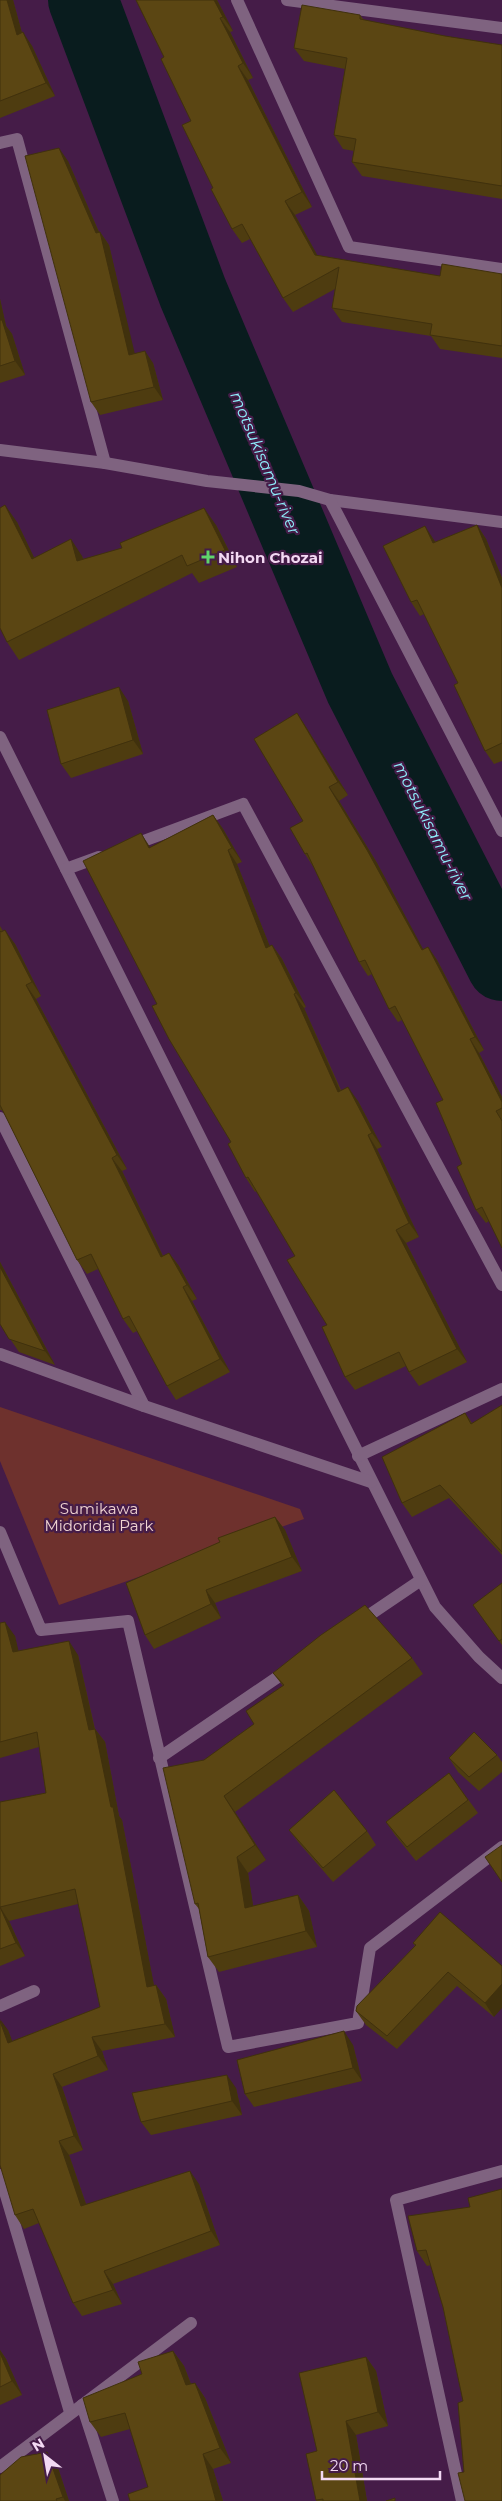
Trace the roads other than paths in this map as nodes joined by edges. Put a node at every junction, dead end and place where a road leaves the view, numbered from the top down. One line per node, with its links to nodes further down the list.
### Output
1 (237, 0): 5 (street)
2 (287, 0): 3 (street)
3 (502, 28)
4 (0, 143): 7 (street)
5 (502, 269)
6 (0, 450): 7 (street)
7 (106, 463): 8 (street)
8 (330, 500): 9 (street); 11 (street)
9 (502, 522)
10 (0, 737): 12 (street)
11 (502, 832)
12 (66, 869): 14 (street); 18 (street)
13 (0, 1118): 17 (street)
14 (502, 1285)
15 (0, 1354): 17 (street)
16 (502, 1389): 18 (street)
17 (144, 1406): 19 (street)
18 (358, 1456): 19 (street)
19 (372, 1482): 21 (street)
20 (0, 1532): 25 (street)
21 (421, 1580): 22 (street); 24 (street)
22 (347, 1630)
23 (298, 1664): 25 (street)
24 (502, 1678)
25 (159, 1758): 26 (street)
26 (502, 1847)
27 (34, 1992): 28 (street)
28 (0, 2006)
29 (502, 2171): 36 (street)
30 (0, 2175): 33 (street)
31 (191, 2323): 32 (street)
32 (82, 2405): 33 (street); 35 (street)
33 (70, 2412): 34 (street)
34 (0, 2467)
35 (113, 2501)
36 (462, 2501)

